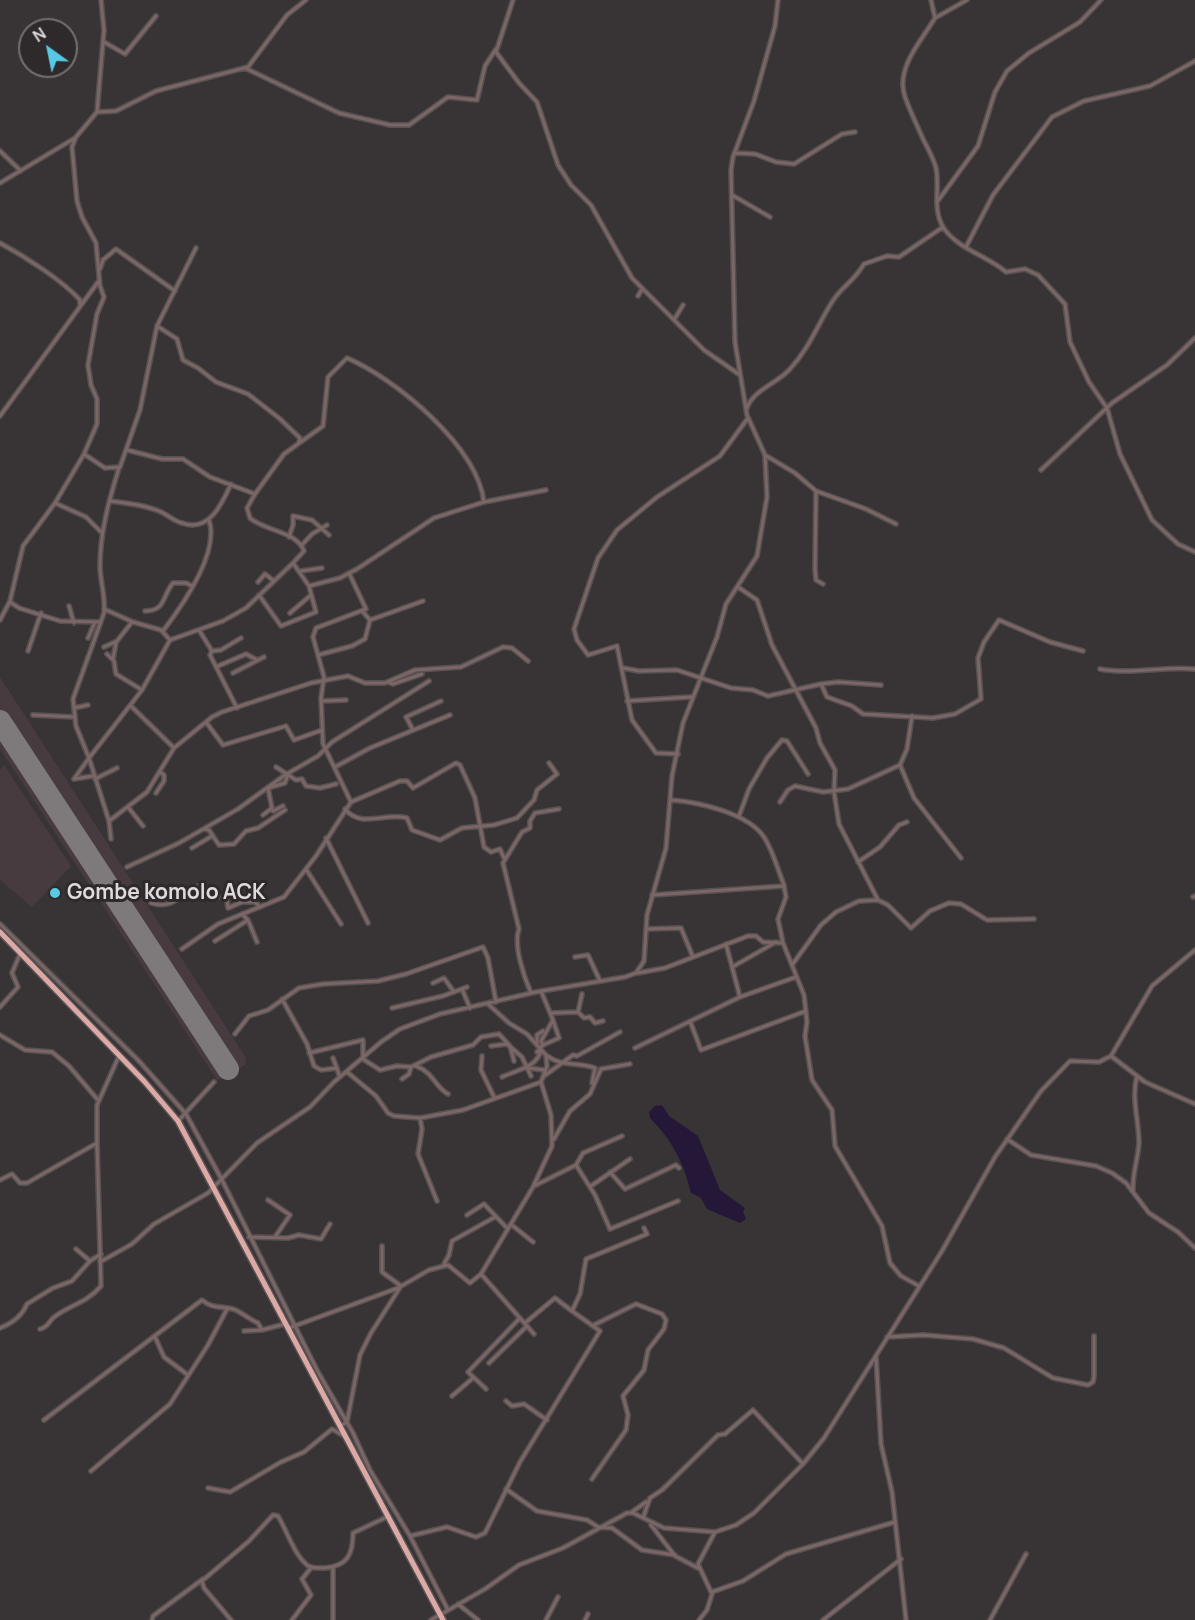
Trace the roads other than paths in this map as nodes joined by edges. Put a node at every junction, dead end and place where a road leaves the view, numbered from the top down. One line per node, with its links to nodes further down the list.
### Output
1 (101, 0): 10 (street)
2 (513, 0): 11 (street)
3 (777, 0): 18 (street)
4 (931, 0): 9 (street)
5 (967, 0): 9 (street)
6 (1101, 0): 22 (street)
7 (303, 1): 13 (street)
8 (156, 16): 10 (street)
9 (935, 18): 22 (street)
10 (104, 42): 14 (street)
11 (496, 49): 13 (street); 30 (street)
12 (1195, 61): 26 (street)
13 (245, 68): 14 (street)
14 (97, 112): 16 (street)
15 (855, 132): 18 (street)
16 (76, 137): 19 (street); 28 (street)
17 (0, 151): 19 (street)
18 (735, 153): 21 (street)
19 (21, 171): 20 (street)
20 (0, 183)
21 (732, 195): 23 (street); 38 (street)
22 (936, 203): 24 (street)
23 (770, 217)
24 (943, 227): 26 (street); 40 (street)
25 (0, 243): 33 (street)
26 (966, 247): 39 (street)
27 (196, 248): 31 (street)
28 (100, 270): 29 (street); 31 (street)
29 (100, 280): 33 (street); 45 (street)
30 (642, 289): 32 (street); 35 (street)
31 (175, 291): 36 (street)
32 (638, 296)
33 (80, 304): 41 (street)
34 (683, 305): 35 (street)
35 (674, 320): 38 (street)
36 (157, 326): 43 (street); 44 (street)
37 (1195, 338): 39 (street)
38 (740, 375): 40 (street)
39 (1107, 408): 48 (street); 64 (street)
40 (746, 410): 42 (street)
41 (0, 416)
42 (748, 418): 46 (street); 110 (street)
43 (299, 441): 52 (street); 54 (street)
44 (127, 450): 47 (street); 49 (street)
45 (84, 454): 47 (street); 55 (street)
46 (765, 455): 51 (street); 76 (street)
47 (119, 468): 53 (street)
48 (1041, 470)
49 (231, 484): 52 (street); 56 (street)
50 (546, 490): 54 (street)
51 (816, 491): 57 (street); 73 (street)
52 (255, 494): 62 (street)
53 (110, 501): 56 (street); 60 (street)
54 (484, 502): 69 (street)
55 (55, 504): 60 (street); 80 (street)
56 (209, 520): 74 (street)
57 (896, 524)
58 (327, 525): 59 (street)
59 (322, 528): 61 (street); 62 (street); 63 (street)
60 (102, 534): 82 (street)
61 (329, 535)
62 (289, 537): 63 (street)
63 (301, 546): 65 (street)
64 (1195, 552)
65 (293, 563): 68 (street); 71 (street)
66 (266, 568): 70 (street)
67 (322, 568): 68 (street)
68 (301, 571): 75 (street)
69 (349, 573): 75 (street); 84 (street)
70 (265, 574): 71 (street); 72 (street)
71 (274, 580): 78 (street)
72 (258, 582)
73 (824, 584)
74 (192, 586): 83 (street); 94 (street)
75 (309, 586): 77 (street)
76 (737, 587): 115 (street); 122 (street)
77 (311, 595): 78 (street); 86 (street)
78 (259, 596): 93 (street)
79 (423, 601): 88 (street)
80 (10, 602): 85 (street); 87 (street)
81 (69, 606): 92 (street)
82 (104, 609): 90 (street); 91 (street)
83 (145, 611)
84 (363, 612): 88 (street); 104 (street)
85 (41, 613): 92 (street); 100 (street)
86 (290, 613)
87 (0, 620)
88 (370, 620): 104 (street)
89 (95, 622): 90 (street); 92 (street); 95 (street)
90 (100, 622): 130 (street)
91 (132, 622): 94 (street); 98 (street)
92 (74, 623)
93 (199, 630): 97 (street); 101 (street)
94 (163, 631): 97 (street)
95 (88, 638)
96 (241, 638): 101 (street)
97 (170, 640): 121 (street)
98 (116, 642): 99 (street); 106 (street)
99 (104, 647)
100 (28, 651)
101 (212, 651): 109 (street)
102 (1083, 651): 134 (street)
103 (107, 654): 106 (street)
104 (318, 655): 117 (street)
105 (264, 657): 107 (street)
106 (113, 659): 121 (street)
107 (257, 660): 109 (street); 113 (street)
108 (528, 661): 118 (street)
109 (216, 667): 131 (street)
110 (623, 668): 115 (street); 127 (street)
111 (1100, 669): 112 (street)
112 (1195, 669)
113 (233, 673)
114 (422, 674): 118 (street)
115 (701, 677): 122 (street); 123 (street)
116 (429, 681): 139 (street)
117 (323, 682): 118 (street); 125 (street); 131 (street)
118 (388, 682)
119 (821, 684): 120 (street); 122 (street); 134 (street)
120 (880, 685)
121 (142, 690): 129 (street)
122 (799, 691): 154 (street)
123 (692, 697): 127 (street); 141 (street)
124 (346, 700): 125 (street)
125 (321, 701): 137 (street)
126 (441, 701): 138 (street)
127 (627, 701): 141 (street)
128 (88, 705): 130 (street)
129 (130, 706): 140 (street); 142 (street)
130 (74, 708): 135 (street)
131 (237, 708): 136 (street)
132 (33, 715): 135 (street)
133 (450, 715): 138 (street)
134 (912, 716): 144 (street)
135 (75, 717): 142 (street)
136 (206, 722): 137 (street); 140 (street)
137 (322, 730): 139 (street)
138 (413, 730): 146 (street)
139 (325, 747): 146 (street); 149 (street)
140 (174, 748): 148 (street)
141 (678, 754): 156 (street)
142 (88, 758): 151 (street); 151 (street)
143 (549, 763): 169 (street)
144 (900, 765): 154 (street); 177 (street)
145 (276, 767): 149 (street)
146 (335, 767): 157 (street)
147 (117, 768): 151 (street)
148 (160, 772): 155 (street); 160 (street)
149 (288, 774): 152 (street); 153 (street)
150 (808, 774): 166 (street)
151 (94, 777): 167 (street)
152 (336, 784)
153 (268, 788): 164 (street); 171 (street)
154 (834, 792): 158 (street); 178 (street)
155 (156, 793)
156 (671, 800): 166 (street); 182 (street)
157 (351, 802): 161 (street); 169 (street)
158 (780, 802)
159 (283, 806): 164 (street)
160 (128, 807): 167 (street); 170 (street)
161 (345, 809): 169 (street); 174 (street)
162 (559, 809): 176 (street)
163 (285, 810): 164 (street)
164 (274, 811): 165 (street); 172 (street)
165 (263, 815)
166 (739, 816): 181 (street)
167 (109, 822): 173 (street)
168 (907, 822): 178 (street)
169 (481, 825): 176 (street)
170 (143, 826)
171 (202, 830): 172 (street); 179 (street)
172 (212, 836): 175 (street)
173 (111, 838)
174 (326, 838): 180 (street); 189 (street)
175 (192, 848)
176 (504, 858): 214 (street)
177 (961, 858)
178 (858, 862): 183 (street)
179 (127, 867)
180 (306, 869): 185 (street); 191 (street)
181 (785, 886): 182 (street); 197 (street)
182 (652, 895): 192 (street)
183 (879, 900): 187 (street); 204 (street)
184 (151, 903): 185 (street)
185 (260, 907): 186 (street)
186 (242, 914): 188 (street); 199 (street)
187 (1034, 919)
188 (248, 920): 194 (street); 195 (street)
189 (368, 923)
190 (0, 924): 267 (street)
191 (341, 924)
192 (645, 929): 203 (street); 206 (street)
193 (0, 932): 201 (highway)
194 (215, 941)
195 (257, 942)
196 (776, 942): 197 (street); 198 (street); 205 (street)
197 (783, 943): 204 (street)
198 (726, 944): 203 (street); 205 (street)
199 (182, 949)
200 (1195, 950): 243 (street)
201 (21, 952): 220 (street); 240 (highway)
202 (575, 957): 208 (street)
203 (693, 957): 206 (street)
204 (792, 965): 207 (street)
205 (734, 966): 216 (street)
206 (636, 974): 208 (street)
207 (796, 977): 216 (street); 223 (street)
208 (600, 981): 212 (street)
209 (433, 983): 213 (street)
210 (467, 987): 211 (street)
211 (462, 989): 213 (street); 222 (street)
212 (541, 991): 214 (street); 225 (street)
213 (454, 992): 221 (street)
214 (531, 993): 218 (street)
215 (582, 994): 224 (street)
216 (740, 997): 228 (street)
217 (282, 999): 218 (street); 231 (street); 239 (street)
218 (496, 1002): 219 (street)
219 (488, 1004): 222 (street); 233 (street)
220 (0, 1007)
221 (392, 1008)
222 (470, 1008): 245 (street)
223 (806, 1011): 228 (street); 304 (street)
224 (578, 1012): 225 (street); 227 (street)
225 (552, 1013): 226 (street)
226 (554, 1020): 229 (street); 234 (street)
227 (603, 1021)
228 (690, 1021): 237 (street)
229 (544, 1030): 233 (street); 234 (street)
230 (620, 1032): 247 (street)
231 (235, 1034)
232 (0, 1035): 265 (street)
233 (537, 1044): 238 (street)
234 (543, 1045): 238 (street)
235 (491, 1046): 236 (street)
236 (510, 1046): 246 (street); 249 (street); 251 (street)
237 (635, 1048)
238 (539, 1050): 241 (street); 251 (street)
239 (309, 1053): 245 (street); 250 (street)
240 (120, 1055): 265 (street); 269 (highway)
241 (546, 1055): 247 (street); 252 (street)
242 (482, 1056): 264 (street)
243 (1111, 1056): 256 (street); 271 (street)
244 (333, 1058): 250 (street)
245 (363, 1059): 249 (street); 253 (street)
246 (514, 1061)
247 (562, 1064): 255 (street); 262 (street)
248 (630, 1064): 262 (street)
249 (413, 1066): 259 (street); 263 (street)
250 (337, 1068): 257 (street)
251 (527, 1068): 252 (street); 254 (street); 258 (street)
252 (544, 1070): 255 (street)
253 (347, 1072): 257 (street); 268 (street)
254 (531, 1076)
255 (544, 1076): 261 (street)
256 (1137, 1076): 266 (street); 283 (street)
257 (340, 1077): 279 (street)
258 (502, 1077)
259 (402, 1079)
260 (214, 1082): 267 (street)
261 (541, 1082): 264 (street); 272 (street)
262 (592, 1087): 272 (street)
263 (448, 1094)
264 (494, 1097): 268 (street)
265 (98, 1100): 273 (street)
266 (1195, 1104)
267 (186, 1114): 269 (street); 279 (street)
268 (420, 1118): 285 (street)
269 (178, 1122): 282 (highway)
270 (622, 1136): 275 (street)
271 (1007, 1139): 283 (street); 304 (street)
272 (553, 1140): 281 (street)
273 (97, 1143): 278 (street); 298 (street)
274 (630, 1159): 277 (street)
275 (576, 1165): 280 (street); 281 (street)
276 (679, 1168): 277 (street)
277 (610, 1172): 280 (street)
278 (0, 1180)
279 (222, 1180): 282 (street); 292 (street)
280 (591, 1186): 286 (street)
281 (533, 1187): 290 (street)
282 (214, 1188): 300 (street); 310 (highway)
283 (1134, 1192): 296 (street)
284 (268, 1200): 293 (street)
285 (437, 1201)
286 (678, 1201)
287 (467, 1215): 288 (street)
288 (495, 1217): 290 (street); 301 (street)
289 (330, 1224): 293 (street)
290 (509, 1226): 294 (street); 302 (street)
291 (644, 1228): 306 (street)
292 (249, 1237): 293 (street); 311 (street)
293 (273, 1238)
294 (533, 1242)
295 (382, 1246): 303 (street)
296 (1195, 1248)
297 (76, 1249): 299 (street)
298 (101, 1254): 299 (street); 300 (street)
299 (90, 1261): 312 (street)
300 (100, 1262): 313 (street)
301 (444, 1264): 302 (street); 303 (street)
302 (481, 1274): 307 (street)
303 (401, 1286): 311 (street); 329 (street)
304 (919, 1286): 319 (street)
305 (227, 1309): 314 (street); 317 (street); 322 (street)
306 (572, 1311): 308 (street); 309 (street)
307 (520, 1318): 308 (street); 323 (street)
308 (526, 1325): 316 (street); 321 (street)
309 (594, 1325): 328 (street); 334 (street)
310 (286, 1326): 311 (street); 314 (street); 330 (highway)
311 (295, 1326): 329 (street)
312 (0, 1328)
313 (40, 1329)
314 (262, 1330): 315 (street)
315 (244, 1331)
316 (534, 1334)
317 (155, 1336): 322 (street); 327 (street)
318 (1094, 1336): 319 (street)
319 (887, 1337): 320 (street)
320 (876, 1354): 332 (street); 342 (street)
321 (489, 1363)
322 (188, 1375): 333 (street)
323 (473, 1377): 324 (street); 325 (street)
324 (486, 1389)
325 (452, 1396)
326 (506, 1401): 328 (street)
327 (44, 1420)
328 (547, 1420): 336 (street)
329 (347, 1422): 330 (street); 345 (street)
330 (340, 1426): 331 (highway)
331 (347, 1439): 335 (street); 339 (highway)
332 (803, 1464): 337 (street); 344 (street)
333 (91, 1471)
334 (592, 1479)
335 (208, 1488)
336 (506, 1489): 343 (street); 345 (street)
337 (648, 1500): 338 (street); 340 (street)
338 (630, 1512): 340 (street); 343 (street)
339 (389, 1516): 350 (street); 359 (highway)
340 (643, 1518): 341 (street)
341 (648, 1521): 344 (street); 347 (street)
342 (895, 1522): 348 (street); 353 (street)
343 (598, 1527): 347 (street); 355 (street)
344 (715, 1532): 351 (street)
345 (410, 1536): 356 (street)
346 (1026, 1554): 372 (street)
347 (675, 1555): 351 (street)
348 (901, 1559): 370 (street); 371 (street)
349 (311, 1568): 350 (street); 352 (street); 362 (street)
350 (333, 1568): 363 (street)
351 (698, 1568): 353 (street)
352 (205, 1579): 360 (street); 361 (street)
353 (712, 1592): 358 (street)
354 (558, 1597): 366 (street)
355 (458, 1604): 356 (street); 365 (street)
356 (448, 1610): 359 (street)
357 (588, 1614): 367 (street)
358 (704, 1615): 368 (street); 369 (street)
359 (442, 1617): 364 (street)
360 (152, 1620)
361 (231, 1620)
362 (292, 1620)
363 (333, 1620)
364 (431, 1620)
365 (478, 1620)
366 (546, 1620)
367 (585, 1620)
368 (699, 1620)
369 (706, 1620)
370 (823, 1620)
371 (906, 1620)
372 (990, 1620)

